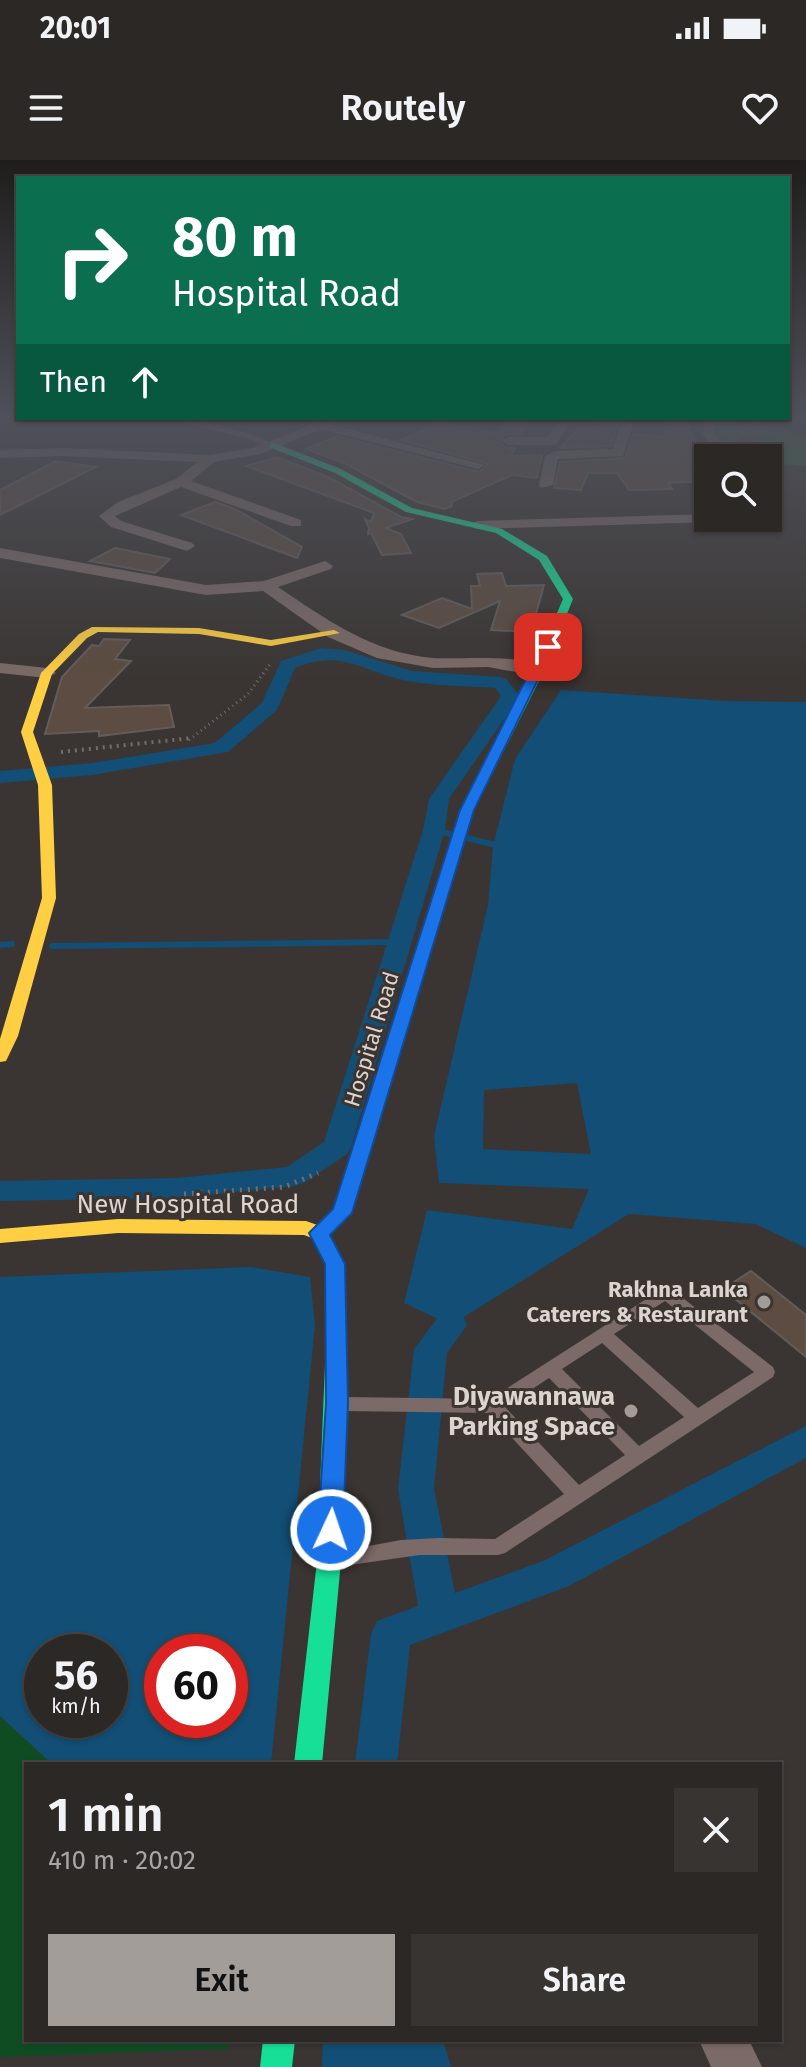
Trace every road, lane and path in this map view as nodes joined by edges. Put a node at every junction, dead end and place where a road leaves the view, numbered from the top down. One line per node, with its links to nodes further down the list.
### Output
1 (123, 505): 7 (street)
2 (245, 505): 5 (street)
3 (400, 505): 6 (street)
4 (694, 519): 6 (street)
5 (296, 523)
6 (477, 525): 14 (street, Hospital Road)
7 (187, 546)
8 (0, 553): 10 (street)
9 (325, 566): 10 (street)
10 (266, 586): 11 (street)
11 (334, 633): 14 (street); 15 (street)
12 (274, 661): 16 (path)
13 (0, 668): 15 (street)
14 (538, 671): 18 (street, Hospital Road)
15 (47, 673): 16 (street)
16 (38, 770): 17 (street)
17 (0, 1057)
18 (319, 1233): 19 (street, New Hospital Road); 22 (street, New Hospital Road)
19 (0, 1236)
20 (603, 1334): 21 (lane); 24 (lane); 24 (lane)
21 (550, 1368): 23 (lane); 25 (lane)
22 (337, 1403): 23 (lane); 27 (street, New Hospital Road)
23 (493, 1406): 26 (lane)
24 (697, 1418): 25 (lane)
25 (637, 1456): 26 (lane)
26 (578, 1496): 27 (lane)
27 (329, 1561): 28 (street, New Hospital Road)
28 (308, 1762)
29 (279, 2042): 31 (street)
30 (724, 2042): 32 (street)
31 (276, 2067)
32 (737, 2067)

